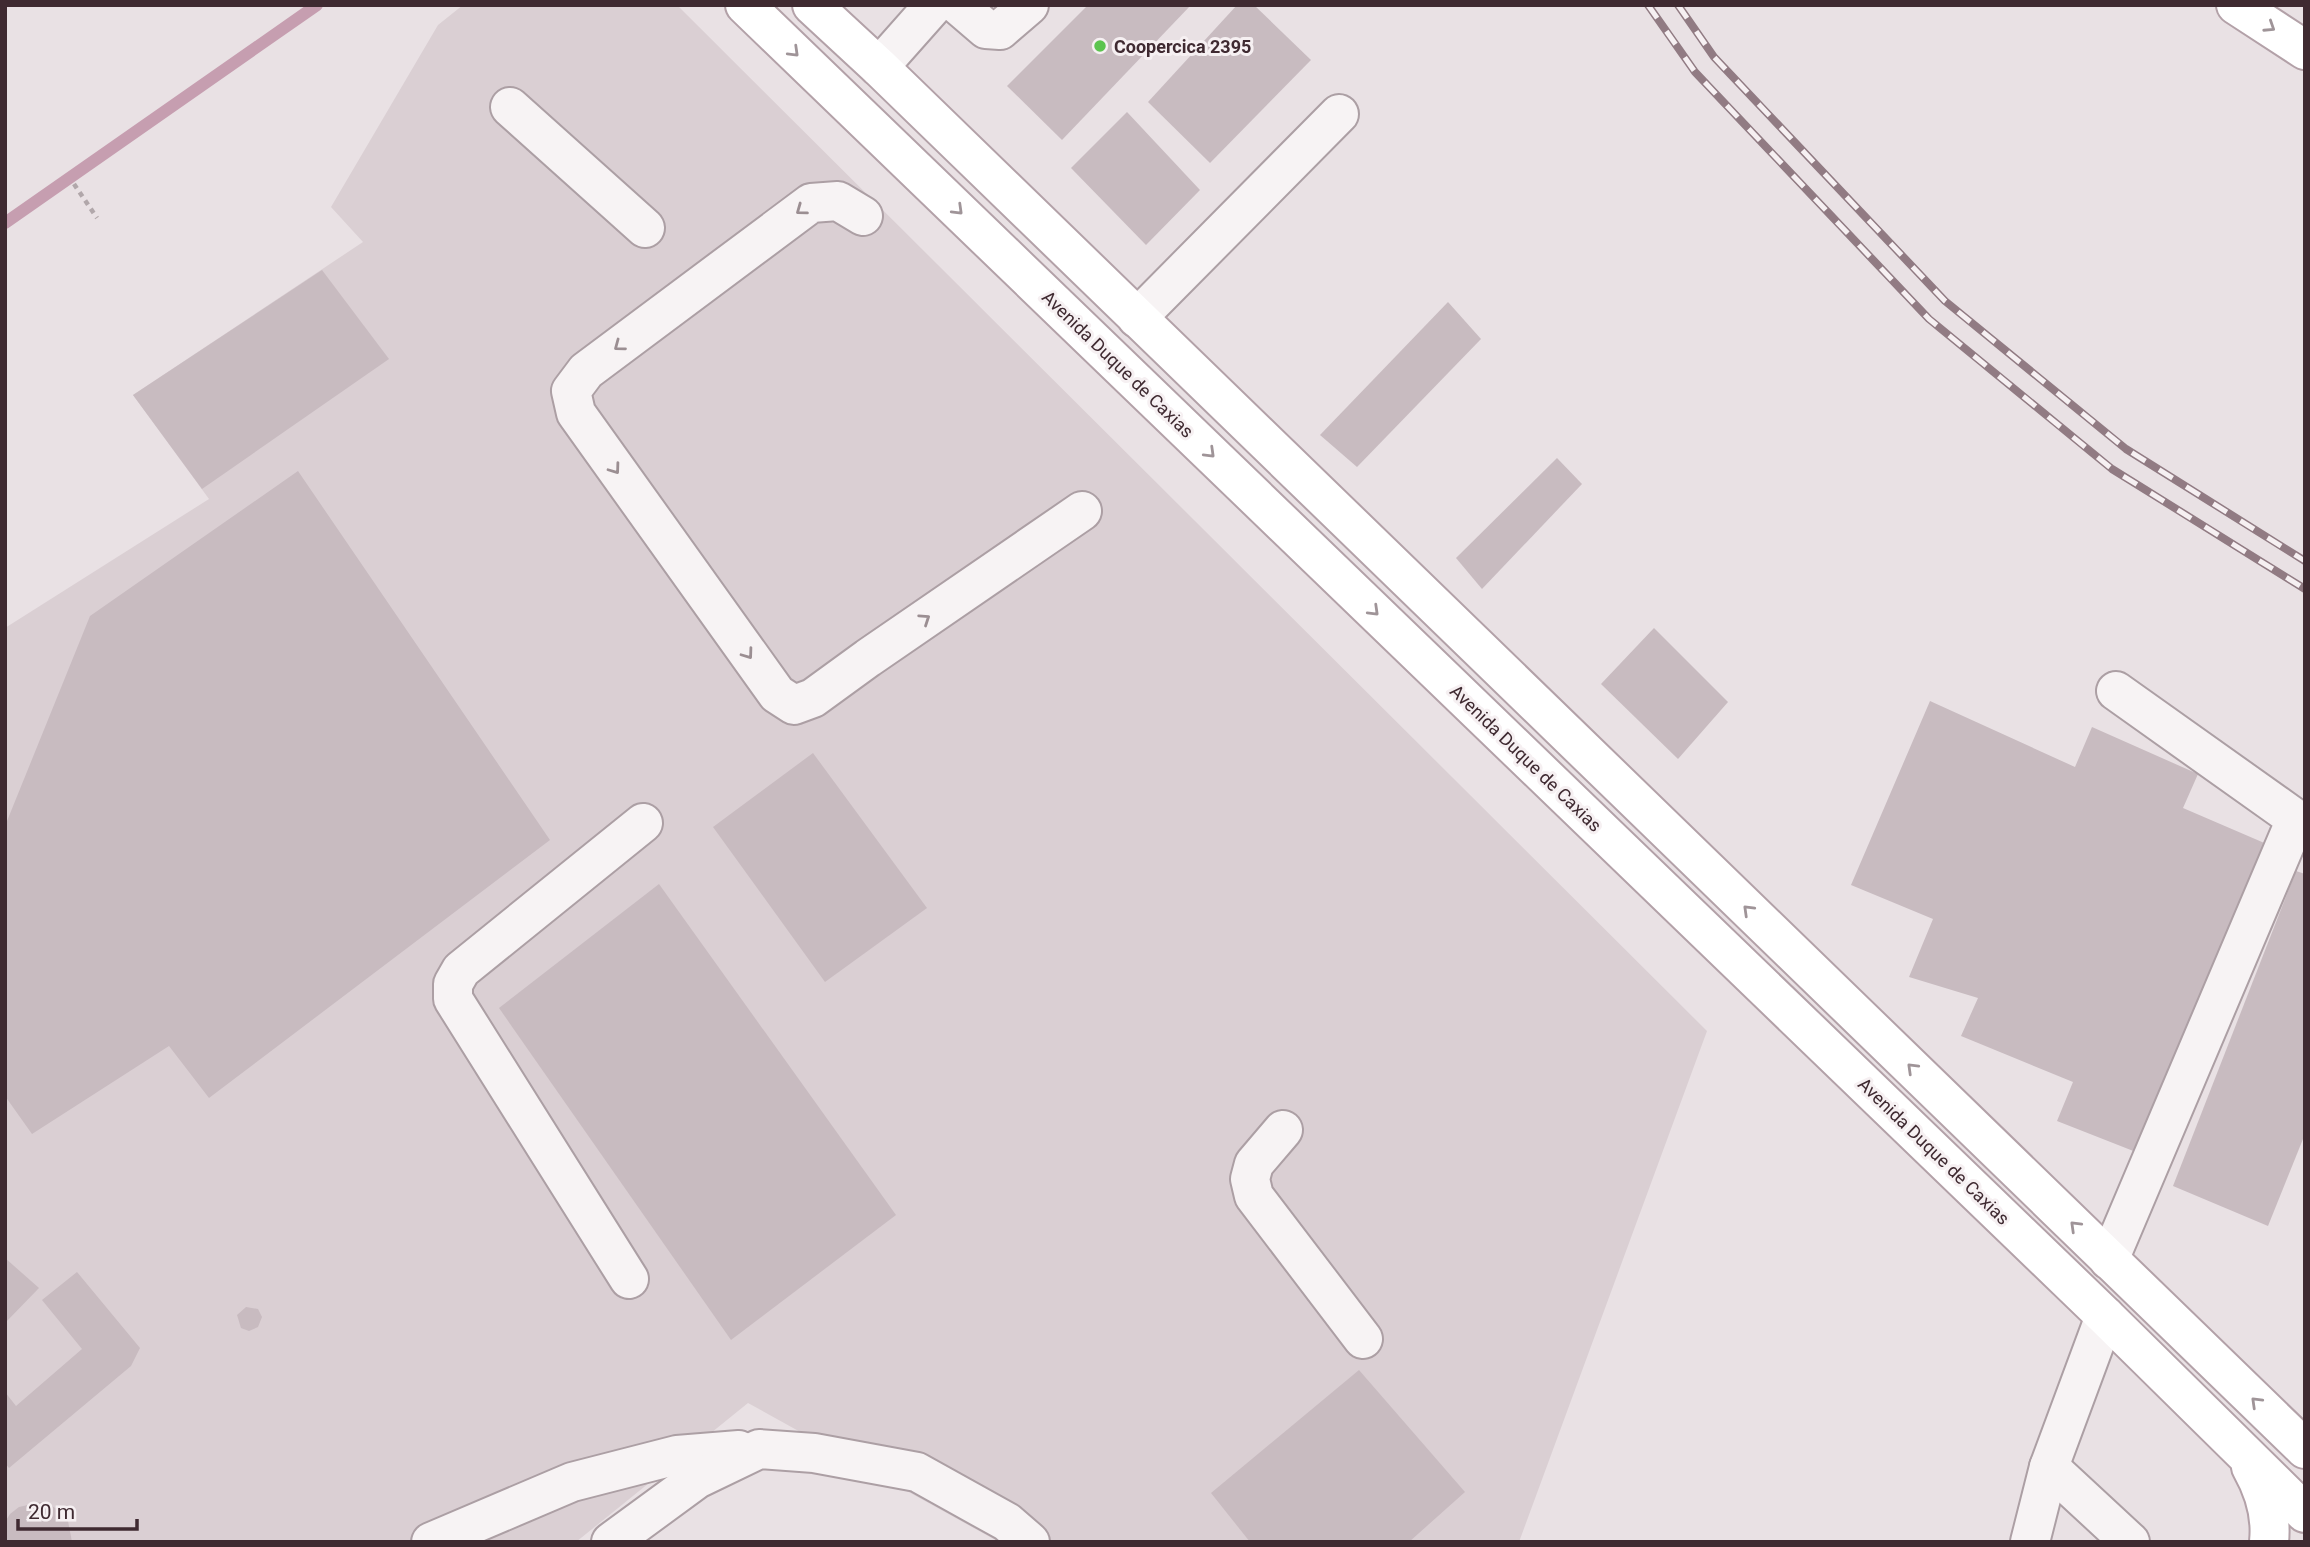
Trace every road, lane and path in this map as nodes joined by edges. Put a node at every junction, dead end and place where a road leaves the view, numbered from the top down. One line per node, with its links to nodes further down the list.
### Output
1 (744, 5): 22 (main road, Avenida Duque de Caxias, one-way to 22)
2 (812, 5): 8 (main road)
3 (934, 5): 8 (street)
4 (958, 5): 5 (street)
5 (1029, 5)
6 (2236, 5): 7 (main road, one-way to 7)
7 (2305, 50)
8 (879, 67): 15 (main road)
9 (510, 107): 14 (street)
10 (1339, 114): 15 (street)
11 (74, 184): 13 (path)
12 (863, 216): 16 (street, one-way to 16)
13 (97, 218)
14 (645, 228)
15 (1137, 318): 20 (main road, one-way to 15)
16 (1082, 511)
17 (2116, 691): 20 (street)
18 (643, 823): 21 (street)
19 (1283, 1130): 23 (street)
20 (2109, 1260): 26 (main road, one-way to 20)
21 (629, 1279)
22 (2105, 1316): 24 (main road, Avenida Duque de Caxias); 27 (street)
23 (1363, 1339)
24 (2237, 1444): 28 (main road, Avenida Duque de Caxias); 34 (main road)
25 (759, 1449): 29 (street); 30 (street); 31 (street)
26 (2305, 1449)
27 (2049, 1467): 32 (street); 33 (street)
28 (2305, 1513)
29 (431, 1542)
30 (611, 1542)
31 (1030, 1542)
32 (2030, 1542)
33 (2130, 1542)
34 (2269, 1542)

